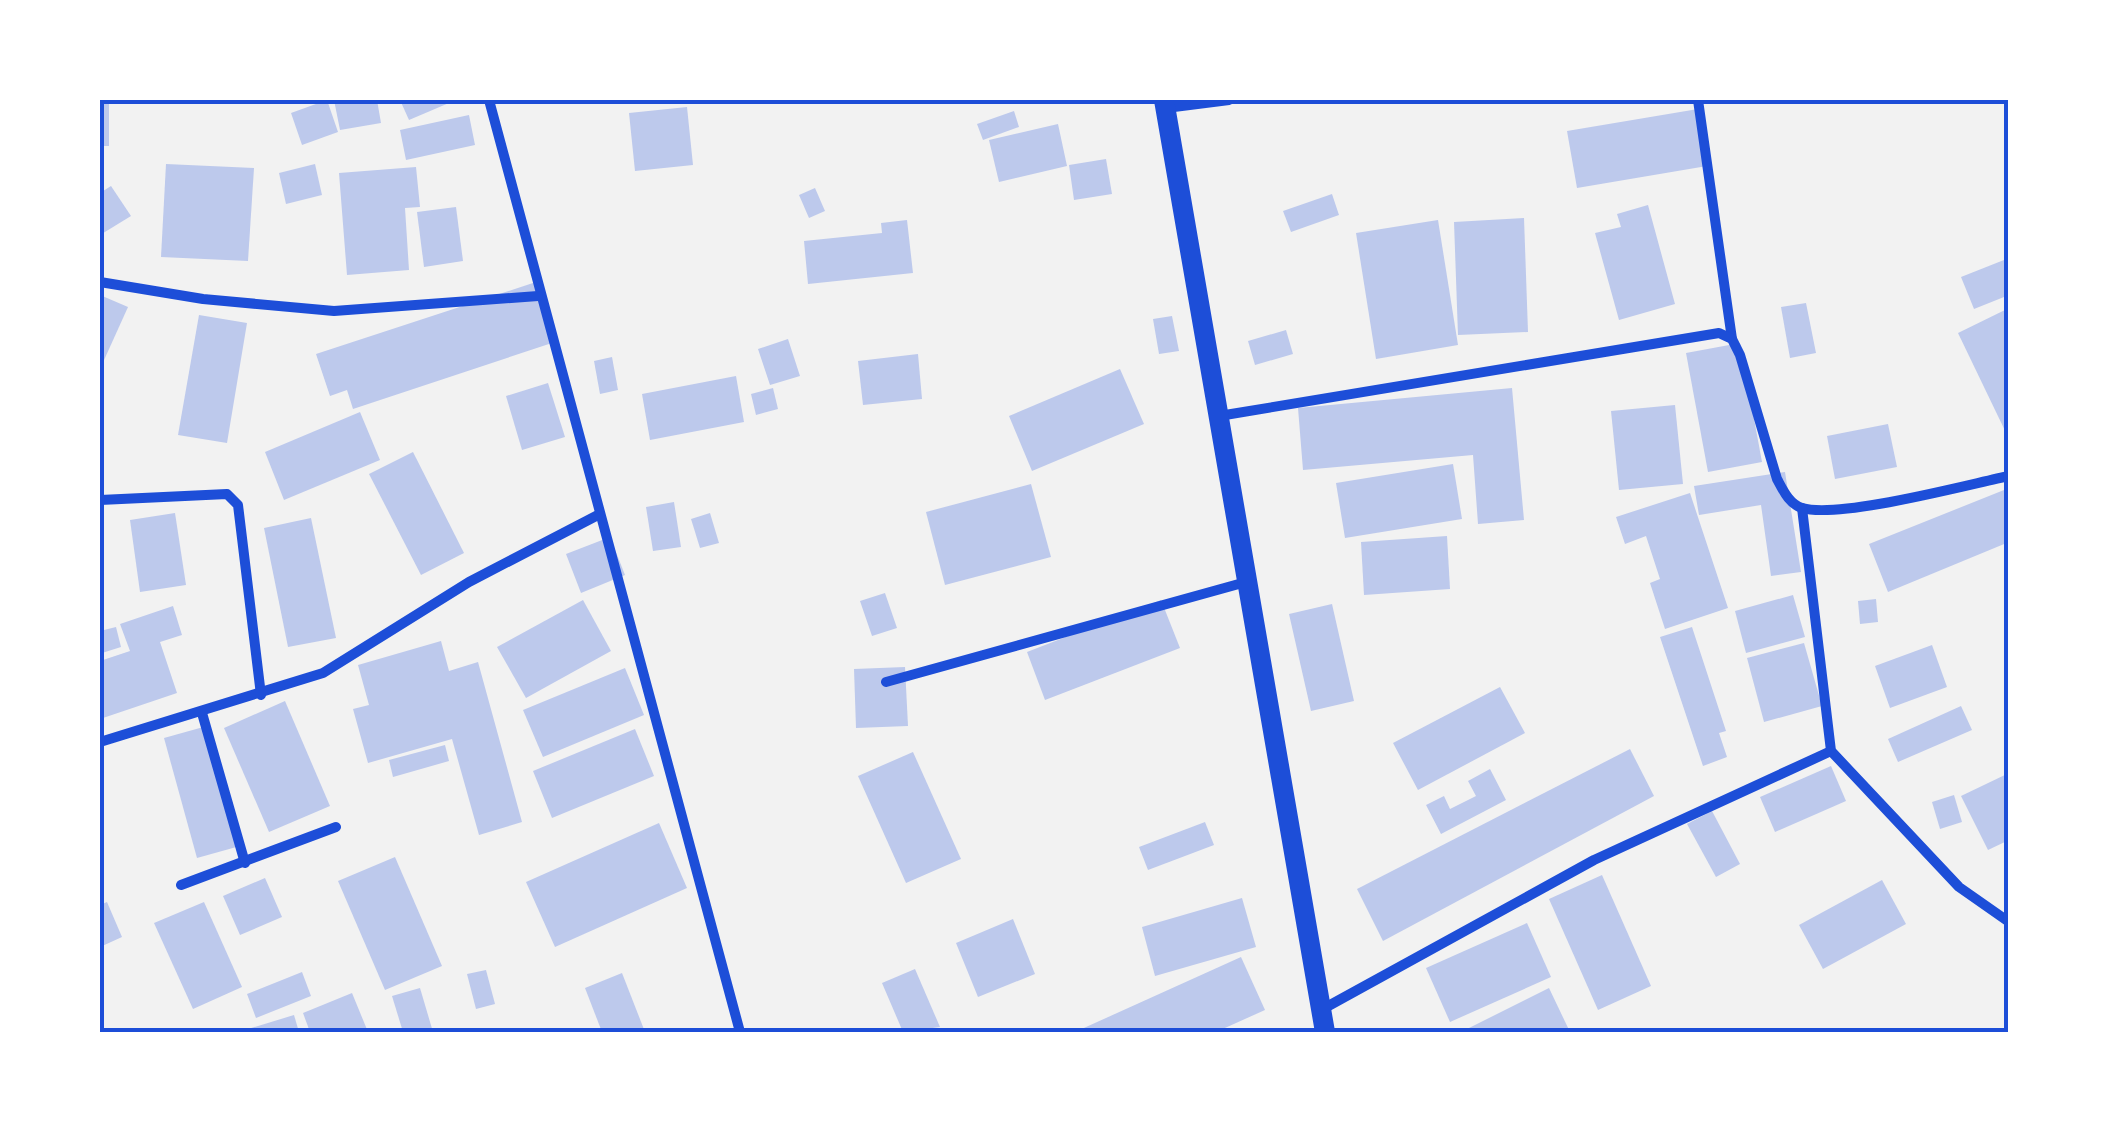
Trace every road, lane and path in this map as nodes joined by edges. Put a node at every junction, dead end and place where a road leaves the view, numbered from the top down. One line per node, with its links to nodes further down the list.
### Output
1 (489, 100): 6 (street)
2 (1230, 100): 4 (street)
3 (1698, 100): 7 (street)
4 (1165, 104): 8 (main road)
5 (100, 282): 6 (street)
6 (538, 296): 12 (street)
7 (1732, 339): 8 (street); 11 (street)
8 (1220, 416): 13 (main road)
9 (2009, 476): 11 (street)
10 (100, 500): 15 (street)
11 (1802, 508): 18 (street)
12 (598, 515): 15 (street); 24 (street)
13 (1246, 582): 14 (street); 23 (main road)
14 (886, 682)
15 (261, 695): 16 (street)
16 (202, 713): 17 (street); 20 (street)
17 (100, 742)
18 (1831, 751): 22 (street); 23 (street)
19 (336, 827): 20 (street)
20 (244, 864): 21 (street)
21 (181, 885)
22 (2009, 922)
23 (1321, 1010): 25 (main road)
24 (740, 1032)
25 (1324, 1032)

